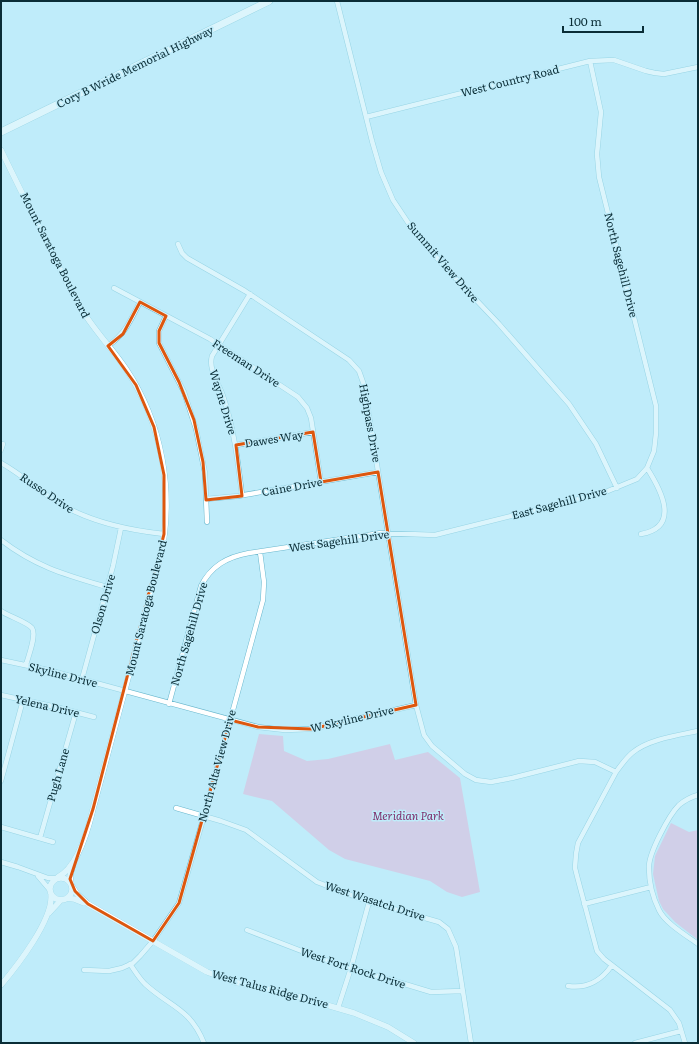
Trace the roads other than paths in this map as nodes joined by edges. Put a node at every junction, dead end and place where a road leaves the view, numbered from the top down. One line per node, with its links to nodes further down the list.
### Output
1 (270, 1): 6 (highway, Cory B Wride Memorial Highway)
2 (337, 1): 5 (street, Summit View Drive)
3 (590, 61): 4 (street, West Country Road); 5 (street, West Country Road); 20 (street, North Sagehill Drive)
4 (698, 67)
5 (366, 117): 23 (street, Summit View Drive)
6 (1, 132)
7 (1, 150): 14 (street, Mount Saratoga Boulevard)
8 (178, 244): 10 (street, Highpass Drive)
9 (114, 288): 11 (street, Freeman Drive)
10 (250, 294): 13 (street, Wayne Drive); 21 (street, Highpass Drive)
11 (140, 302): 12 (street, Freeman Drive); 14 (street)
12 (166, 316): 13 (street, Freeman Drive); 25 (street)
13 (219, 345): 15 (street, Freeman Drive); 17 (street, Wayne Drive)
14 (108, 346): 30 (street, Mount Saratoga Boulevard)
15 (313, 432): 17 (street, Dawes Way); 22 (street, Freeman Drive)
16 (3, 444): 18 (street)
17 (236, 445): 24 (street, Wayne Drive)
18 (1, 450)
19 (1, 463): 27 (street, Russo Drive)
20 (647, 468): 23 (street, East Sagehill Drive); 31 (street)
21 (378, 472): 22 (street, Caine Drive); 29 (street, Highpass Drive)
22 (321, 482): 24 (street, Caine Drive)
23 (617, 488): 28 (street, East Sagehill Drive)
24 (242, 495): 25 (street, Caine Drive)
25 (206, 499): 26 (street)
26 (207, 522)
27 (122, 528): 30 (street, Russo Drive); 34 (street, Olson Drive)
28 (464, 528): 29 (street, West Sagehill Drive)
29 (388, 532): 33 (street, West Sagehill Drive); 43 (street, Highpass Drive)
30 (164, 534): 39 (street, Mount Saratoga Boulevard)
31 (641, 534)
32 (1, 540): 34 (street)
33 (260, 552): 42 (street, North Sagehill Drive); 46 (street, North Alta View Drive)
34 (107, 586): 38 (street, Olson Drive)
35 (1, 611): 37 (street)
36 (1, 660): 37 (street, Skyline Drive)
37 (26, 665): 38 (street, Skyline Drive)
38 (82, 679): 39 (street, Skyline Drive)
39 (125, 691): 42 (street, W Skyline Drive); 56 (street, Mount Saratoga Boulevard)
40 (1, 695): 41 (street, Yelena Drive)
41 (23, 700): 44 (street, Yelena Drive); 49 (street)
42 (169, 704): 46 (street, W Skyline Drive)
43 (416, 705): 46 (street, W Skyline Drive); 48 (street, Highpass Drive)
44 (76, 712): 45 (street, Yelena Drive); 54 (street, Pugh Lane)
45 (94, 717)
46 (230, 720): 52 (street, North Alta View Drive)
47 (698, 730): 48 (street)
48 (616, 772): 66 (street)
49 (1, 781)
50 (698, 795): 61 (street)
51 (176, 808): 52 (street, West Wasatch Drive)
52 (204, 816): 64 (street, West Wasatch Drive); 69 (street, North Alta View Drive)
53 (1, 827): 54 (street)
54 (40, 838): 55 (street)
55 (53, 842)
56 (74, 860): 59 (street, Mount Saratoga Boulevard); 60 (street, Mount Saratoga Boulevard)
57 (1, 862): 58 (street)
58 (34, 872): 59 (street); 62 (street)
59 (57, 878): 60 (street); 62 (street)
60 (71, 884): 63 (street); 65 (street, West Talus Ridge Drive)
61 (651, 887): 66 (street); 70 (street)
62 (50, 892): 63 (street); 67 (street)
63 (64, 899): 65 (street, West Talus Ridge Drive); 67 (street)
64 (369, 902): 73 (street); 77 (street, West Wasatch Drive)
65 (88, 904): 69 (street, West Talus Ridge Drive)
66 (584, 904): 72 (street)
67 (46, 917): 75 (street)
68 (247, 930): 73 (street, West Fort Rock Drive)
69 (153, 941): 71 (street, North Alta View Drive); 78 (street, West Talus Ridge Drive)
70 (698, 944)
71 (130, 964): 74 (street); 80 (street)
72 (612, 965): 76 (street); 79 (street)
73 (351, 968): 77 (street, West Fort Rock Drive); 78 (street)
74 (84, 970)
75 (1, 985)
76 (568, 986)
77 (463, 991): 82 (street)
78 (338, 1008): 81 (street, West Talus Ridge Drive)
79 (681, 1031): 83 (street); 84 (street)
80 (204, 1043)
81 (414, 1043)
82 (471, 1043)
83 (636, 1043)
84 (685, 1043)

